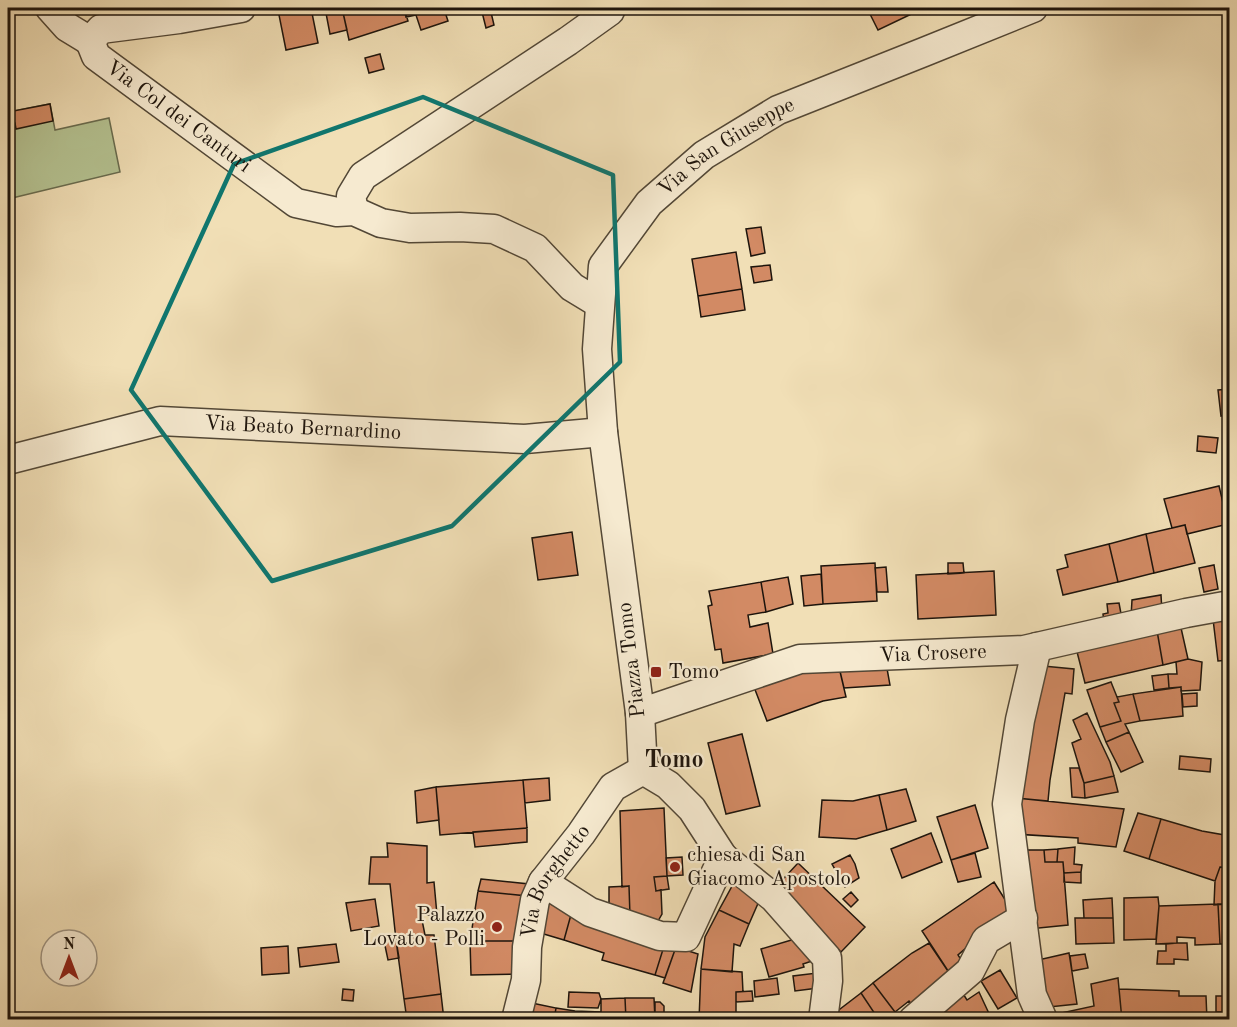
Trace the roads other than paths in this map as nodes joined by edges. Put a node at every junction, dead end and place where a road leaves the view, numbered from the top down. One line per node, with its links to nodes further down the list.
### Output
1 (51, 8): 5 (street)
2 (241, 8): 5 (street, Via Col dei Canturi)
3 (609, 8): 6 (street)
4 (1033, 8): 7 (street, Via San Giuseppe)
5 (90, 41): 6 (street, Via Col dei Canturi)
6 (354, 211): 7 (street, Via Col dei Canturi)
7 (600, 304): 8 (street, Via San Giuseppe)
8 (603, 432): 9 (street, Via Beato Bernardino); 12 (street, Piazza Tomo)
9 (8, 460)
10 (1230, 605): 11 (street, Via Crosere)
11 (1037, 647): 12 (street, Via Crosere); 16 (street)
12 (640, 713): 13 (street, Piazza Tomo)
13 (643, 770): 14 (street); 15 (street, Via Borghetto)
14 (723, 857): 15 (street); 18 (street)
15 (543, 882): 17 (street, Via Borghetto)
16 (1023, 918): 19 (street); 20 (street)
17 (516, 1020)
18 (823, 1020)
19 (913, 1020)
20 (1043, 1020)

